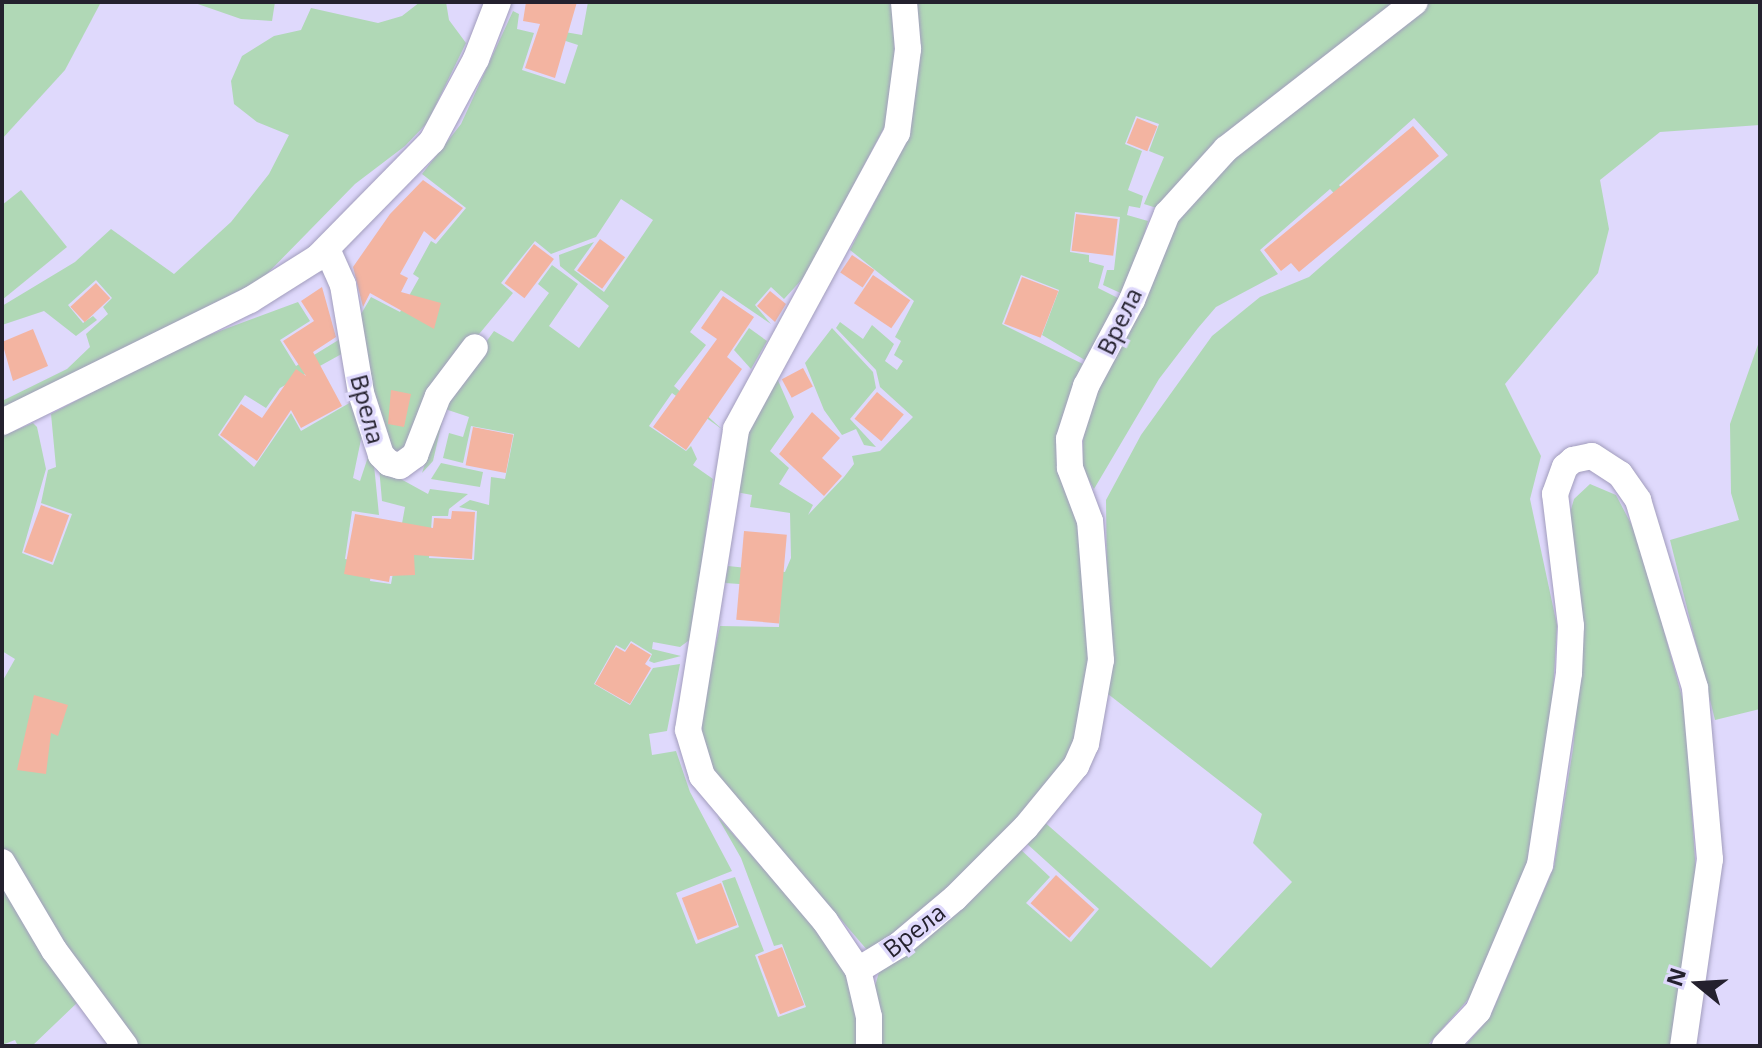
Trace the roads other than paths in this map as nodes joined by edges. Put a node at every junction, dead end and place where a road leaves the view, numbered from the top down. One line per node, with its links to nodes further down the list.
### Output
1 (498, 2): 4 (street)
2 (904, 2): 8 (street, Врела)
3 (1415, 2): 8 (street, Врела)
4 (327, 249): 5 (street, Врела); 6 (street)
5 (475, 347)
6 (2, 422)
7 (2, 862): 9 (street)
8 (858, 970): 10 (street)
9 (125, 1046)
10 (869, 1046)
11 (1445, 1046): 12 (street)
12 (1683, 1046)

